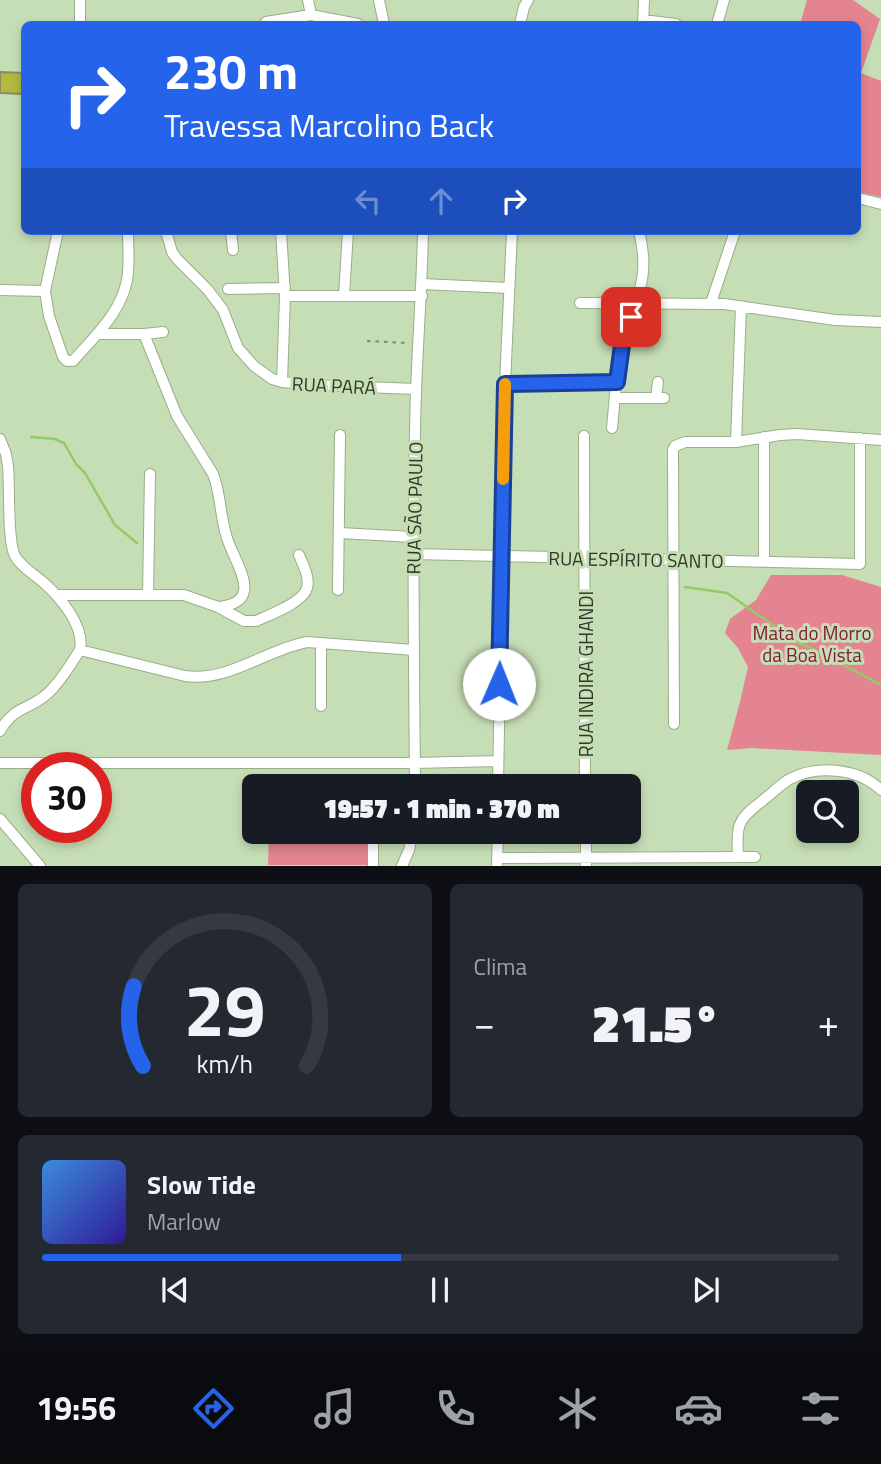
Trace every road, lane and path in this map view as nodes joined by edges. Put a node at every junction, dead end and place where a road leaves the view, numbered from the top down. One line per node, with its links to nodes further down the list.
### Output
1 (80, 0): 8 (street)
2 (309, 0): 7 (street)
3 (379, 0): 11 (street)
4 (528, 0): 12 (street)
5 (644, 0): 13 (street)
6 (724, 0): 14 (street)
7 (311, 15): 9 (street); 10 (street)
8 (79, 21)
9 (278, 21)
10 (342, 21)
11 (383, 21)
12 (521, 21)
13 (643, 21)
14 (718, 21)
15 (861, 199): 16 (street)
16 (881, 204)
17 (57, 235): 32 (street)
18 (128, 235): 42 (street)
19 (167, 235): 46 (street, RUA PARÁ)
20 (231, 235): 27 (street)
21 (281, 235): 33 (street)
22 (348, 235): 34 (street)
23 (423, 235): 28 (street, RUA SÃO PAULO)
24 (512, 235): 29 (street)
25 (640, 235): 36 (street)
26 (734, 235): 38 (street)
27 (233, 250)
28 (422, 284): 29 (street); 35 (street, RUA SÃO PAULO)
29 (509, 288): 49 (street)
30 (228, 289): 33 (street)
31 (0, 290): 32 (street)
32 (45, 290): 42 (street)
33 (285, 292): 34 (street); 46 (street)
34 (344, 296): 35 (street)
35 (422, 296): 45 (street, RUA SÃO PAULO)
36 (636, 302): 37 (street); 38 (street); 47 (street)
37 (579, 303)
38 (711, 303): 39 (street)
39 (741, 306): 40 (street); 59 (street)
40 (881, 322)
41 (163, 332): 43 (street)
42 (97, 334): 43 (street)
43 (144, 334): 72 (street)
44 (367, 341): 45 (path)
45 (419, 343): 50 (street, RUA SÃO PAULO)
46 (282, 382): 50 (street, RUA PARÁ)
47 (617, 382): 49 (street); 51 (street)
48 (658, 382): 51 (street)
49 (505, 384): 65 (street)
50 (416, 389): 62 (street, RUA SÃO PAULO)
51 (615, 398): 52 (street)
52 (611, 428)
53 (340, 435): 61 (street)
54 (584, 436): 66 (street, RUA INDIRA GHANDI)
55 (764, 437): 56 (street); 59 (street); 68 (street)
56 (860, 438): 58 (street); 68 (street, RUA ESPÍRITO SANTO)
57 (0, 439): 70 (street)
58 (881, 440)
59 (736, 442): 67 (street)
60 (150, 474): 71 (street)
61 (340, 533): 62 (street); 69 (street)
62 (413, 537): 64 (street, RUA SÃO PAULO)
63 (299, 555): 72 (street)
64 (413, 555): 65 (street, RUA ESPÍRITO SANTO); 75 (street, RUA SÃO PAULO)
65 (501, 556): 66 (street, RUA ESPÍRITO SANTO); 80 (street)
66 (584, 558): 67 (street, RUA ESPÍRITO SANTO); 85 (street, RUA INDIRA GHANDI)
67 (674, 560): 68 (street, RUA ESPÍRITO SANTO); 78 (street)
68 (764, 562)
69 (338, 590)
70 (56, 595): 71 (street); 74 (street)
71 (148, 595): 72 (street)
72 (218, 607)
73 (321, 644): 74 (street); 75 (street); 76 (street)
74 (80, 650): 77 (street)
75 (414, 650): 82 (street, RUA SÃO PAULO)
76 (321, 706)
77 (3, 720): 79 (street)
78 (674, 724)
79 (0, 731)
80 (498, 761): 82 (street); 84 (street)
81 (0, 762): 82 (street)
82 (414, 763): 83 (street, RUA SÃO PAULO)
83 (414, 774)
84 (498, 774)
85 (585, 774)
86 (881, 790): 92 (street)
87 (0, 819): 97 (street)
88 (373, 844): 98 (street)
89 (410, 844): 99 (street)
90 (498, 844): 95 (street)
91 (586, 844): 96 (street)
92 (738, 857): 93 (street); 94 (street)
93 (755, 857)
94 (671, 861): 96 (street)
95 (497, 862): 96 (street)
96 (586, 862)
97 (40, 866)
98 (373, 866)
99 (402, 866)

